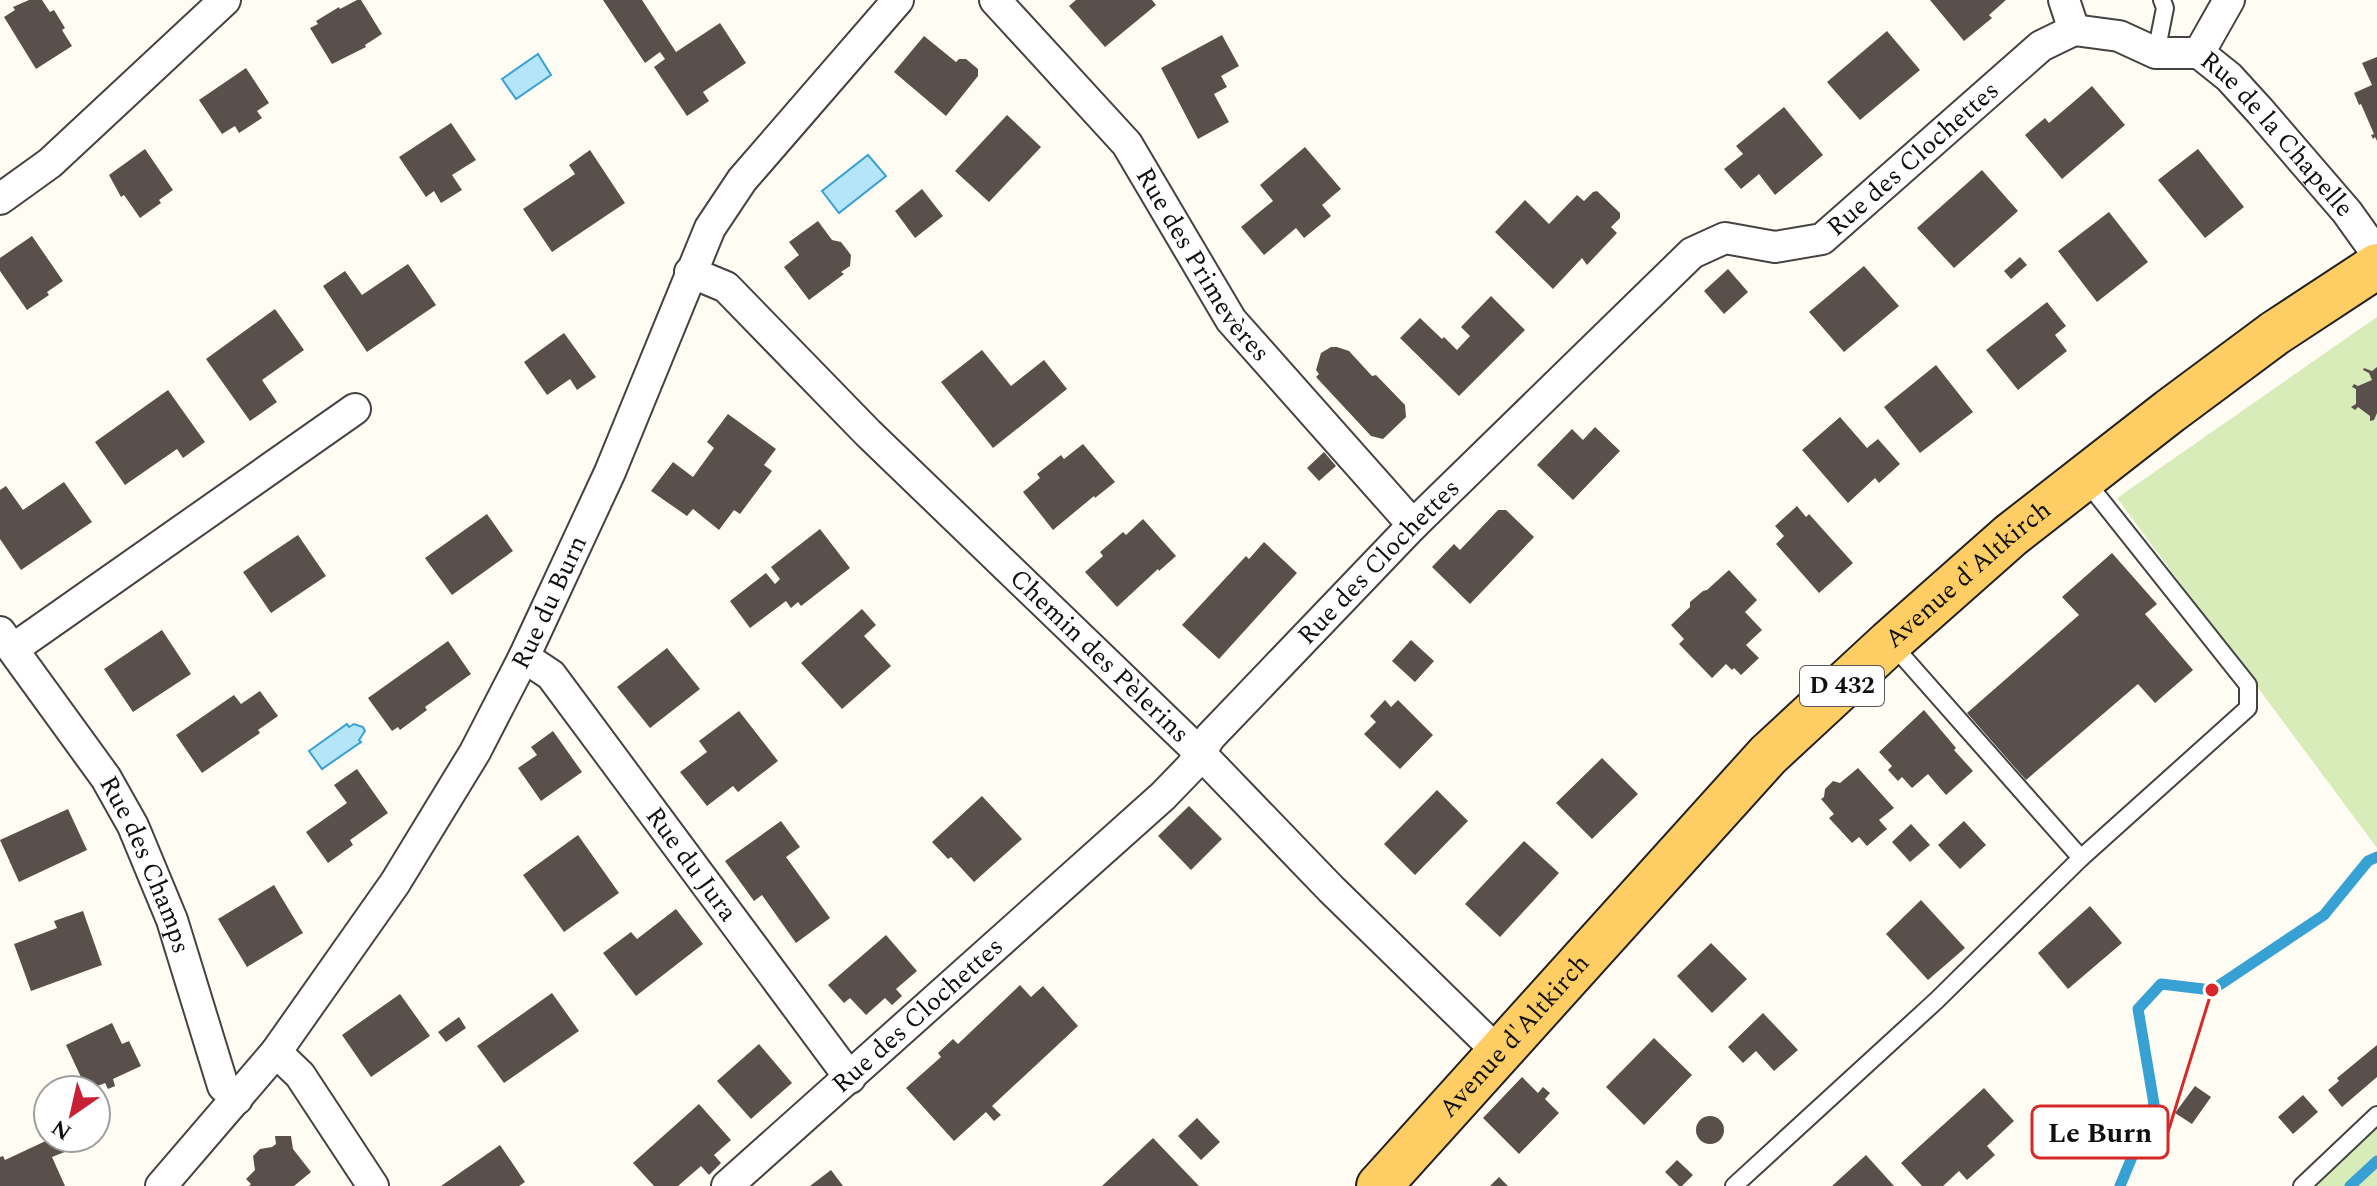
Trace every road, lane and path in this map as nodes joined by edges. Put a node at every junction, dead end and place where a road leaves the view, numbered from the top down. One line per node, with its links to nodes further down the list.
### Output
1 (225, 0): 10 (street)
2 (898, 0): 13 (street, Rue du Burn)
3 (995, 0): 16 (street, Rue des Primevères)
4 (2064, 0): 7 (street)
5 (2162, 0): 8 (lane, Rue de la Chapelle)
6 (2229, 0): 9 (street)
7 (2074, 30): 8 (street, Rue de la Chapelle); 16 (street, Rue des Clochettes)
8 (2156, 53): 9 (street, Rue de la Chapelle)
9 (2199, 53): 11 (street, Rue de la Chapelle)
10 (0, 199)
11 (2377, 254)
12 (2377, 266): 15 (main road, Avenue d'Altkirch / D 432)
13 (690, 272): 19 (street, Rue du Burn); 20 (street, Chemin des Pèlerins)
14 (355, 409): 17 (street, Rue des Champs)
15 (2084, 478): 18 (main road, Avenue d'Altkirch / D 432); 21 (lane)
16 (1413, 525): 20 (street, Rue des Clochettes)
17 (7, 641): 25 (street, Rue des Champs)
18 (1890, 642): 21 (lane); 23 (main road, Avenue d'Altkirch / D 432)
19 (524, 657): 22 (street, Rue du Burn); 24 (street, Rue du Jura)
20 (1200, 753): 23 (street, Chemin des Pèlerins); 24 (street, Rue des Clochettes)
21 (2081, 858): 31 (lane)
22 (276, 1052): 25 (street, Rue du Burn); 28 (street)
23 (1498, 1052): 30 (main road, Avenue d'Altkirch / D 432)
24 (850, 1078): 29 (street, Rue des Clochettes)
25 (237, 1099): 27 (street, Rue du Burn)
26 (2377, 1115): 32 (lane)
27 (161, 1186)
28 (373, 1186)
29 (727, 1186)
30 (1379, 1186)
31 (1734, 1186)
32 (2302, 1186)

